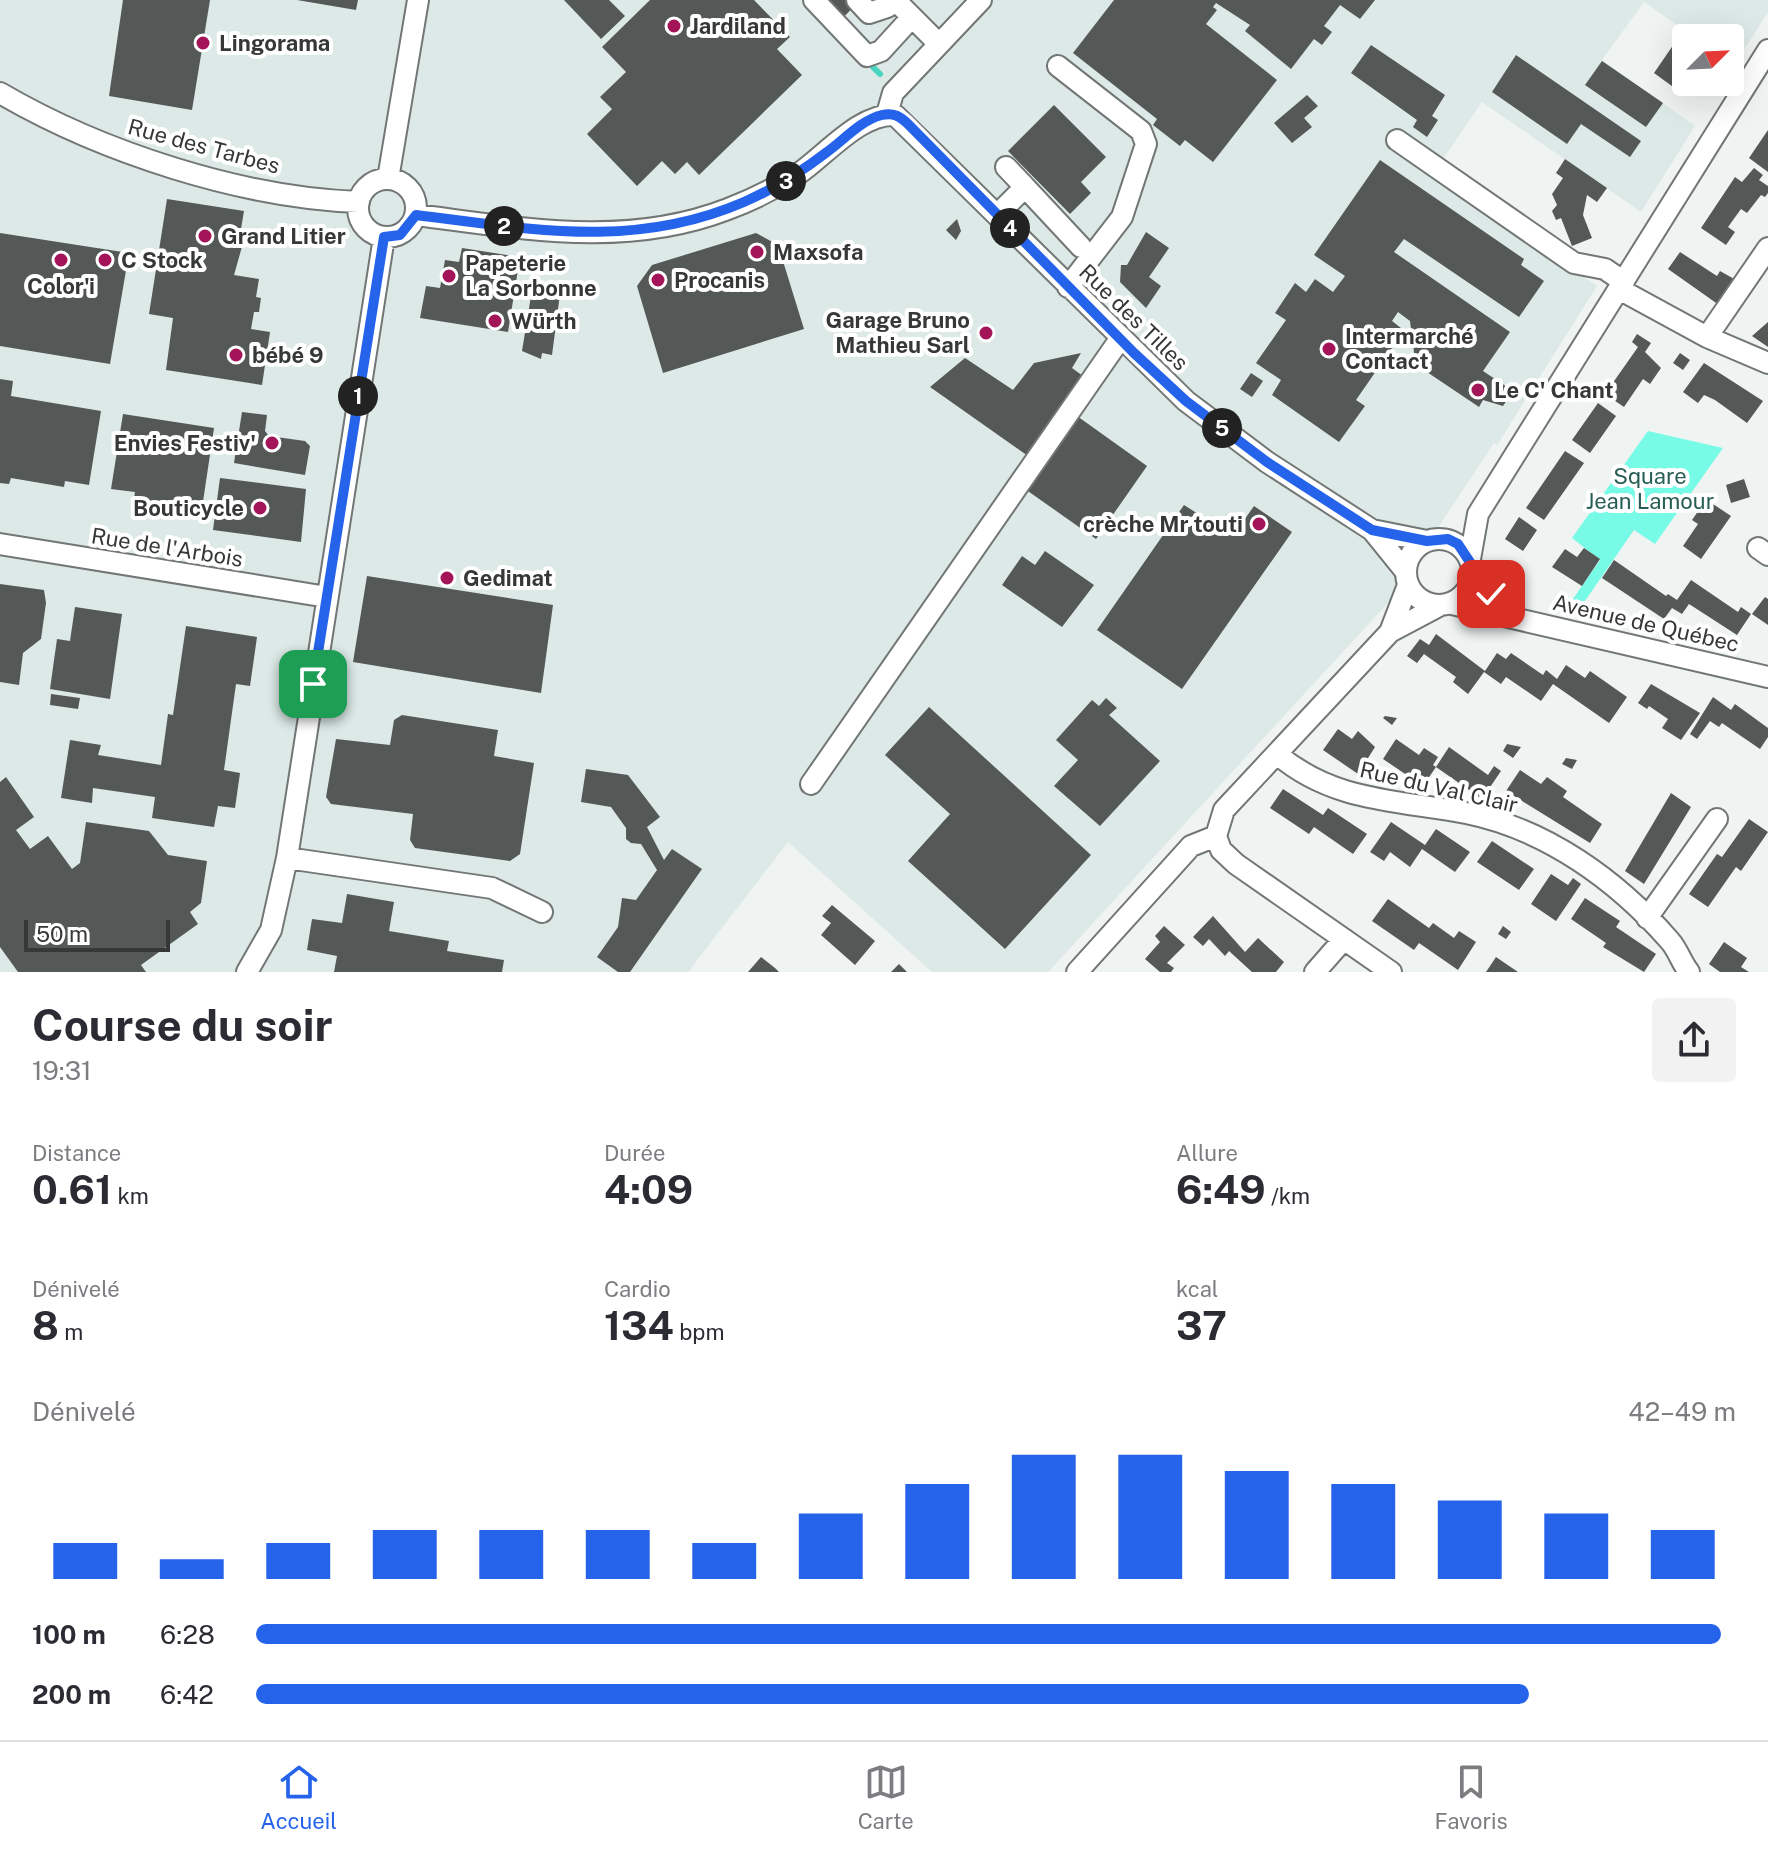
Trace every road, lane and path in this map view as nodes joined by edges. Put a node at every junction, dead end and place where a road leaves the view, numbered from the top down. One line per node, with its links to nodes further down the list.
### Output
1 (418, 0): 16 (street)
2 (814, 0): 8 (street)
3 (888, 0): 6 (street)
4 (895, 0): 7 (street)
5 (981, 0): 9 (street)
6 (863, 6): 8 (street)
7 (913, 9): 8 (street); 9 (street)
8 (893, 38)
9 (941, 42): 13 (street)
10 (1768, 50): 24 (street)
11 (1058, 66): 25 (street)
12 (0, 93): 18 (street, Rue des Tarbes)
13 (887, 114): 19 (street); 20 (street, Rue des Tilles)
14 (1397, 140): 24 (street)
15 (1006, 167): 17 (street)
16 (388, 179): 18 (street); 19 (street)
17 (1025, 187): 20 (street); 22 (street)
18 (359, 202): 21 (street)
19 (416, 215): 21 (street)
20 (997, 215): 25 (street, Rue des Tilles)
21 (384, 237): 35 (street)
22 (1081, 247)
23 (1768, 248): 26 (street)
24 (1621, 286): 26 (street); 29 (street)
25 (1068, 287): 27 (street, Rue des Tilles)
26 (1707, 337): 28 (street)
27 (1120, 339): 30 (street, Rue des Tilles); 41 (street)
28 (1768, 363)
29 (1478, 514): 31 (street); 33 (street)
30 (1372, 530): 31 (street, Rue des Tilles); 34 (street, Rue des Tilles)
31 (1434, 540): 33 (street); 34 (street)
32 (0, 544): 35 (street, Rue de l'Arbois)
33 (1472, 564): 36 (street); 37 (street)
34 (1407, 578): 36 (street); 38 (street)
35 (327, 597): 44 (street)
36 (1445, 605): 37 (street, Avenue de Québec); 38 (street)
37 (1513, 616): 39 (street, Avenue de Québec)
38 (1390, 632): 40 (street)
39 (1768, 677)
40 (1277, 754): 43 (street); 46 (street, Rue du Val Clair)
41 (811, 784)
42 (1717, 819): 46 (street)
43 (1216, 836): 47 (street); 50 (street)
44 (287, 858): 45 (street); 49 (street)
45 (542, 912)
46 (1647, 918): 48 (street, Rue du Val Clair)
47 (1344, 939): 51 (street); 52 (street)
48 (1685, 970)
49 (247, 972)
50 (1077, 972)
51 (1315, 972)
52 (1391, 972)

